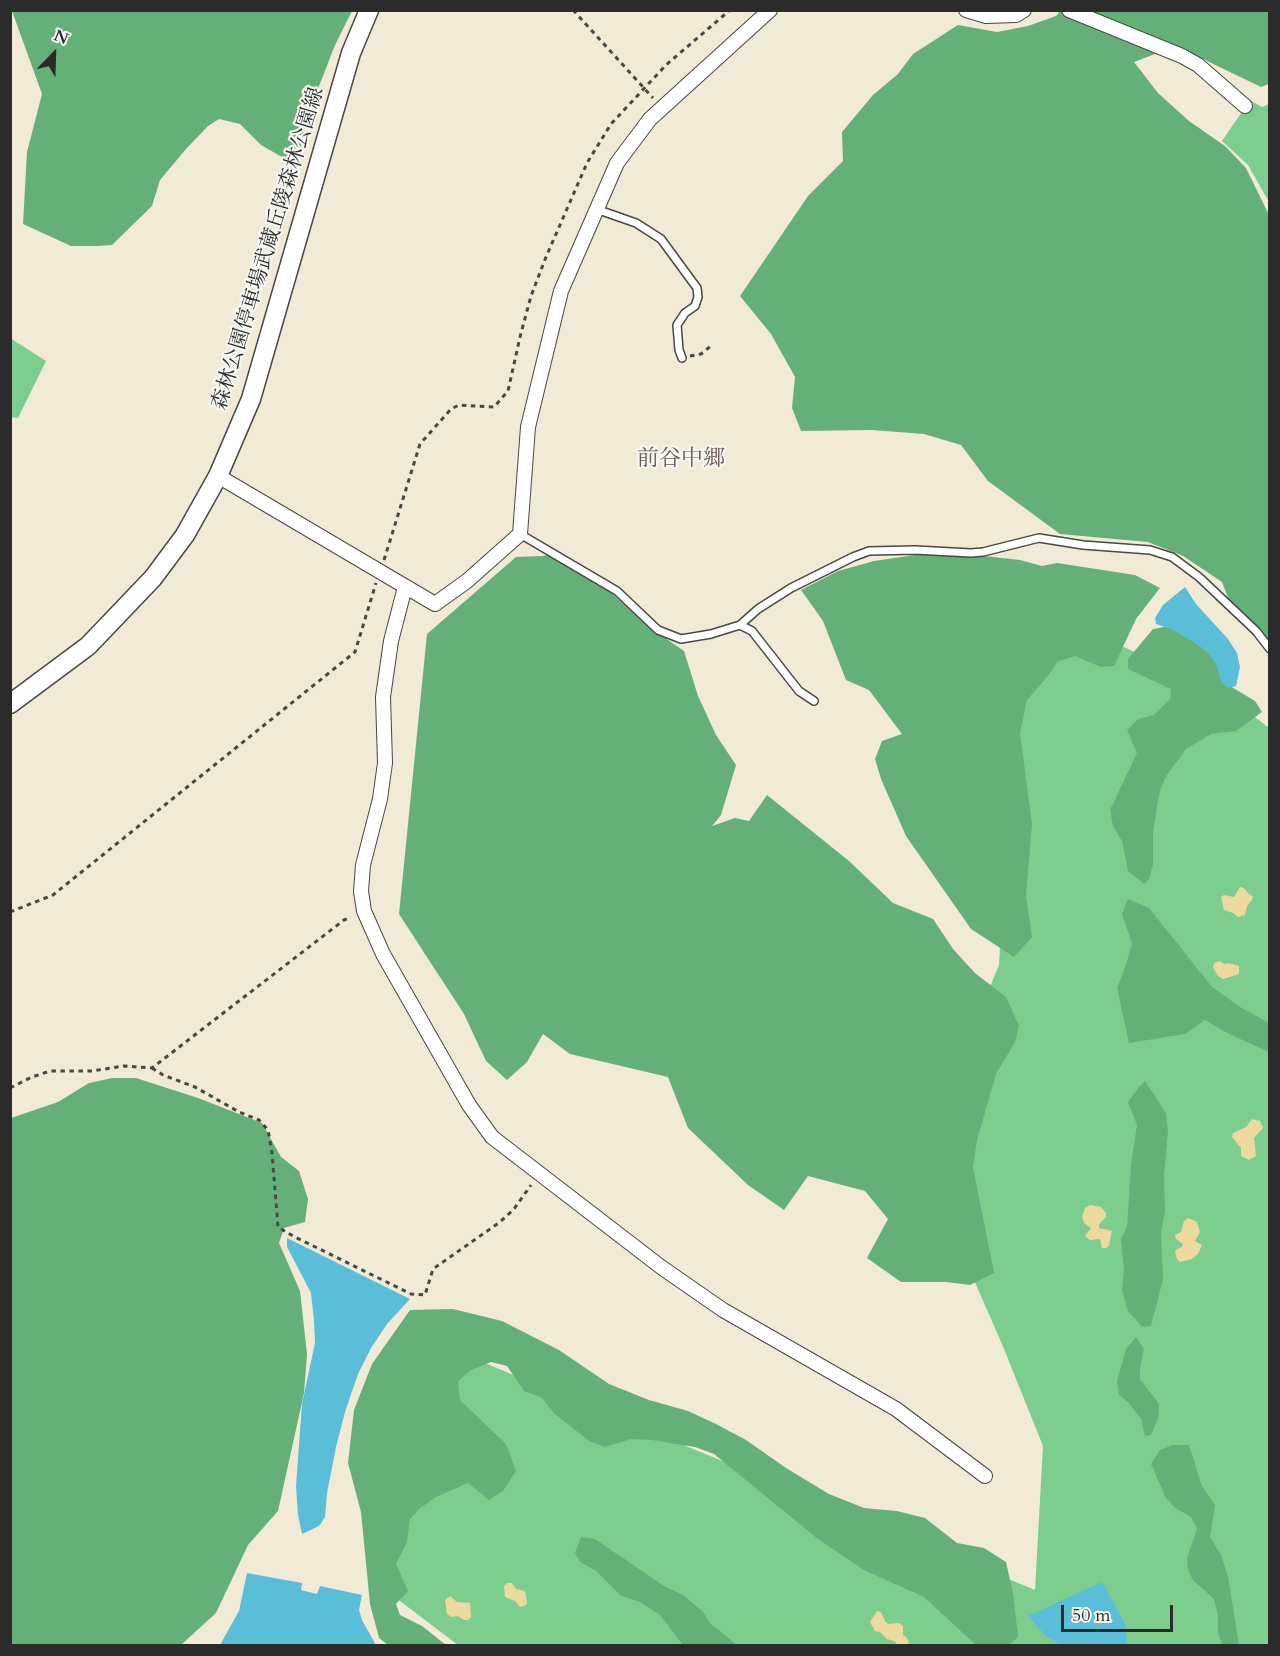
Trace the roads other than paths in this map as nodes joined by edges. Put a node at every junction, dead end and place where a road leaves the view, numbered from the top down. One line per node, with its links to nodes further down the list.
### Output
1 (369, 10): 9 (main road, 森林公園停車場武蔵丘陵森林公園線)
2 (770, 10): 7 (street)
3 (966, 10): 4 (street)
4 (1024, 10)
5 (1070, 10): 6 (street)
6 (1245, 106)
7 (596, 209): 8 (lane); 10 (street)
8 (682, 358)
9 (218, 476): 11 (street); 15 (main road, 森林公園停車場武蔵丘陵森林公園線)
10 (520, 534): 11 (street); 12 (lane)
11 (405, 587): 16 (street)
12 (740, 625): 13 (lane); 14 (lane)
13 (1269, 649)
14 (814, 701)
15 (10, 704)
16 (985, 1476)

